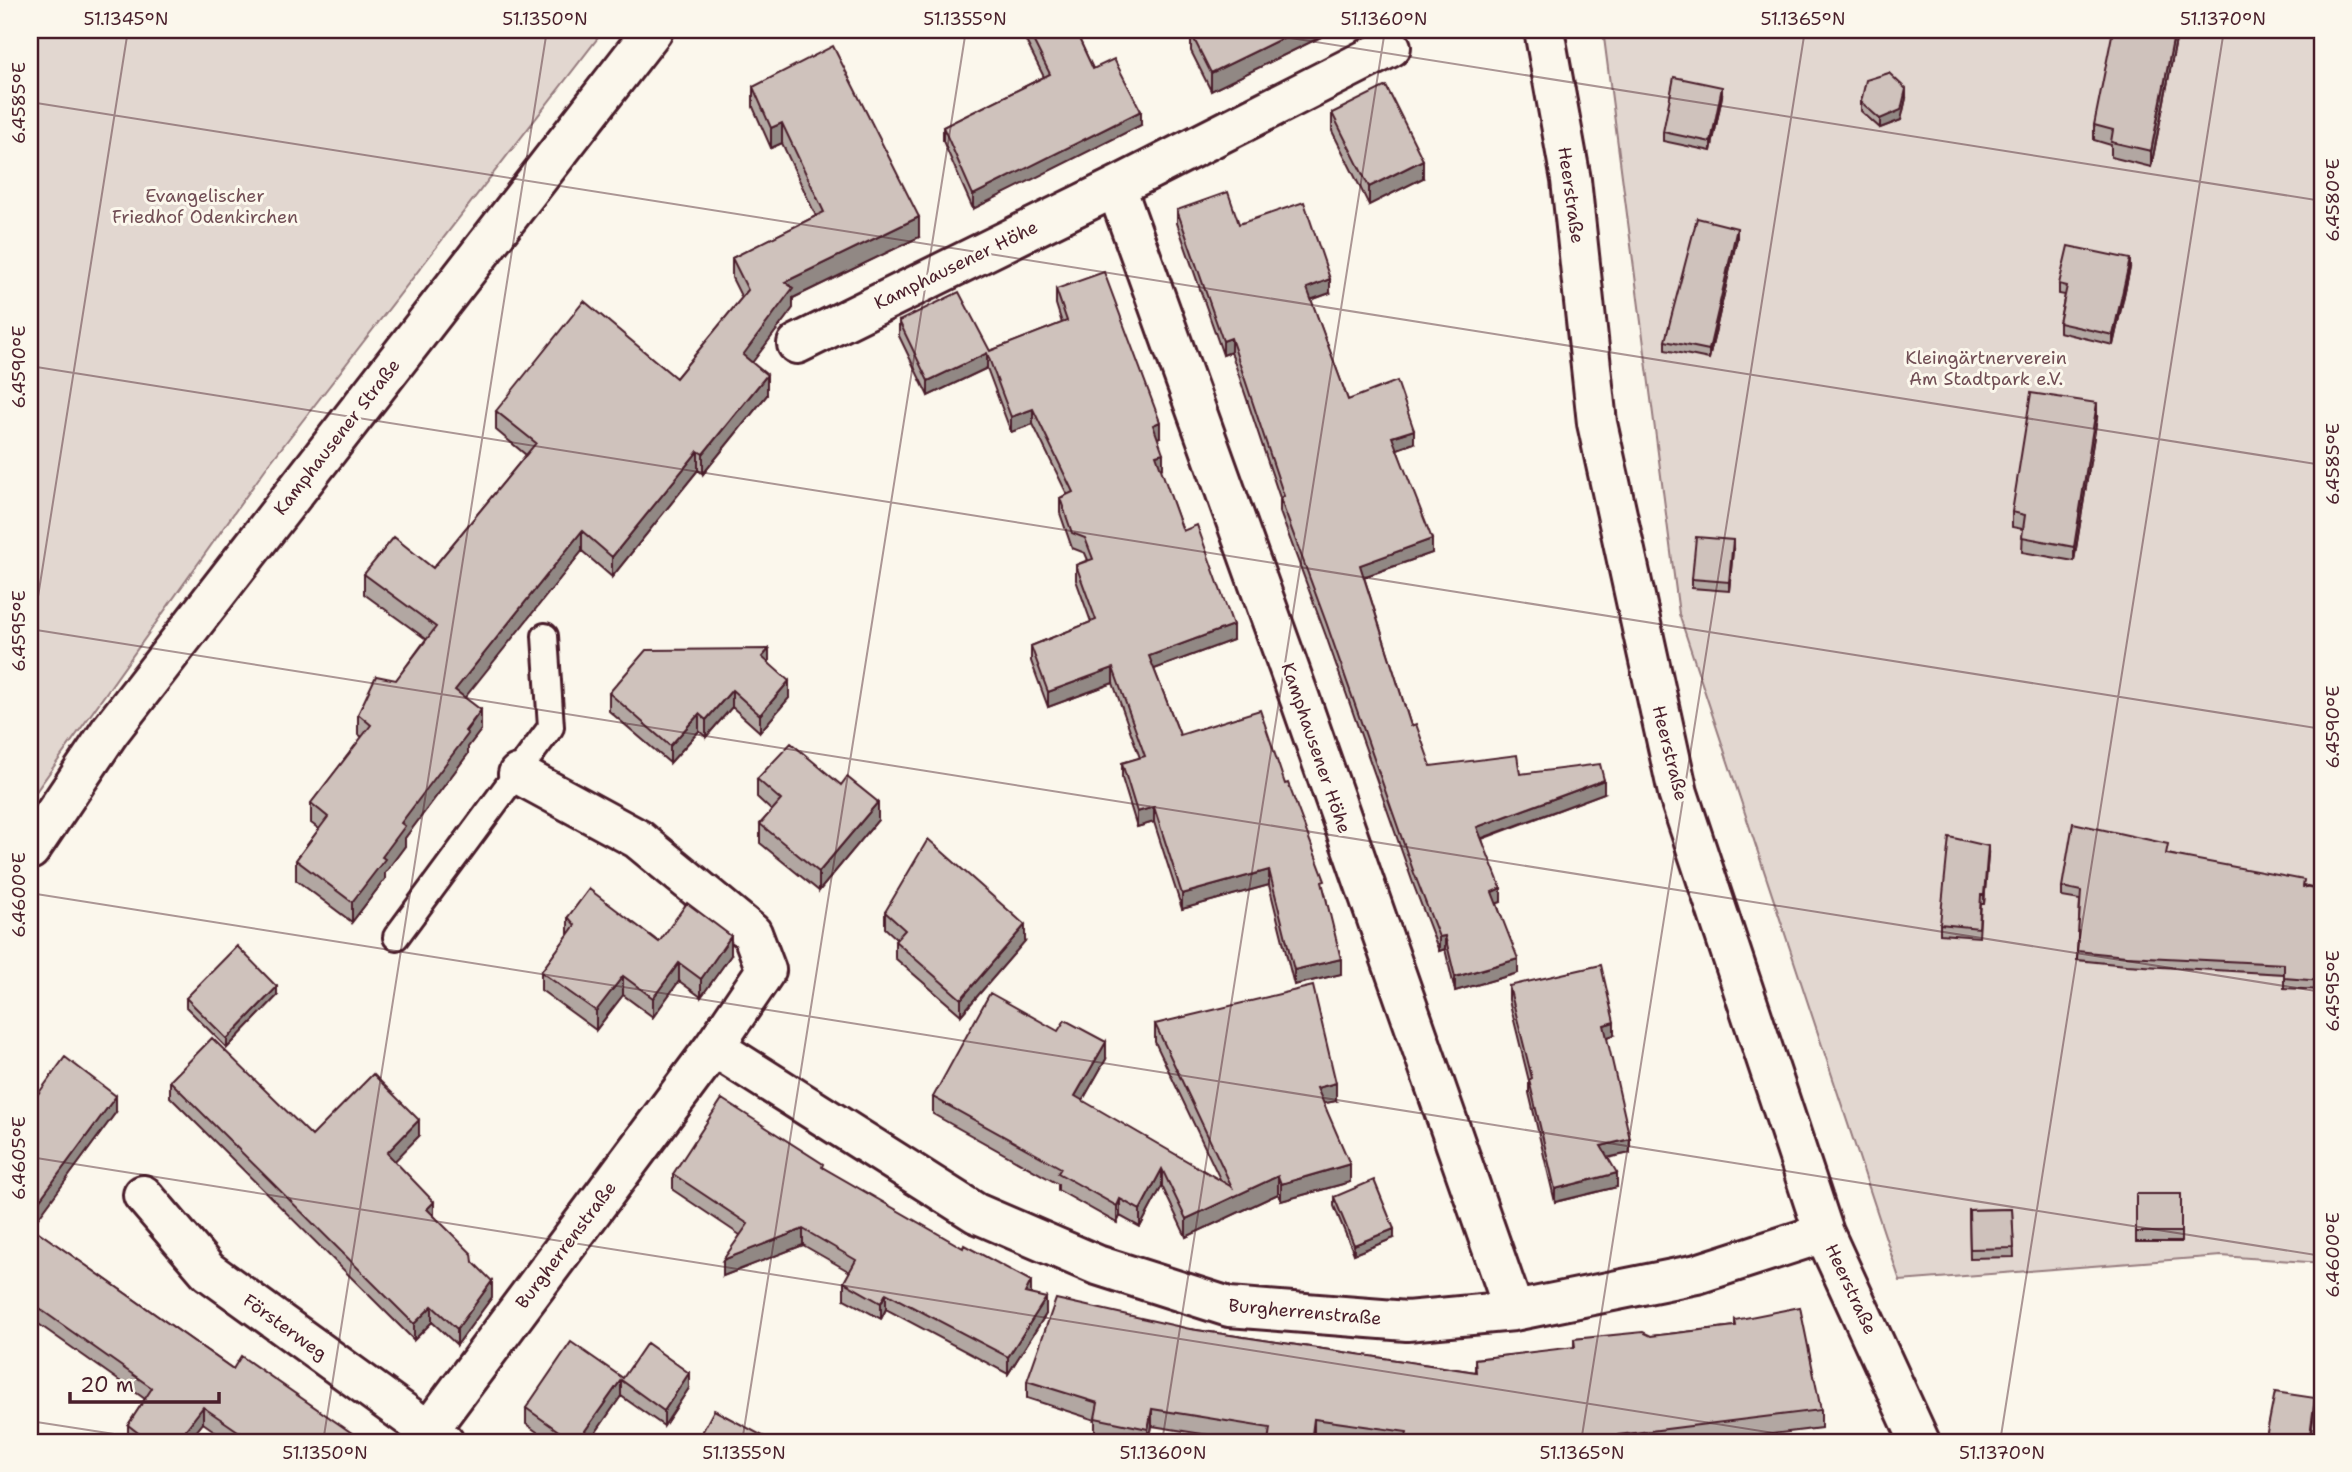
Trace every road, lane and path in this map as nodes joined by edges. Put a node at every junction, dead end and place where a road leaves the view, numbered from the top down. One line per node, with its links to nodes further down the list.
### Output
1 (653, 30): 8 (street, Kamphausener Straße)
2 (1544, 30): 12 (street, Heerstraße)
3 (1391, 47): 4 (street, Kamphausener Höhe)
4 (1116, 187): 5 (street, Kamphausener Höhe); 13 (street, Kamphausener Höhe)
5 (796, 344)
6 (545, 636): 7 (lane)
7 (518, 774): 9 (lane); 10 (street, Burgherrenstraße)
8 (30, 850)
9 (396, 937)
10 (713, 1047): 13 (street, Burgherrenstraße); 14 (street, Burgherrenstraße)
11 (142, 1195): 14 (street, Försterweg)
12 (1824, 1233): 13 (street, Burgherrenstraße); 15 (street, Heerstraße)
13 (1514, 1311)
14 (430, 1438)
15 (1920, 1442)

